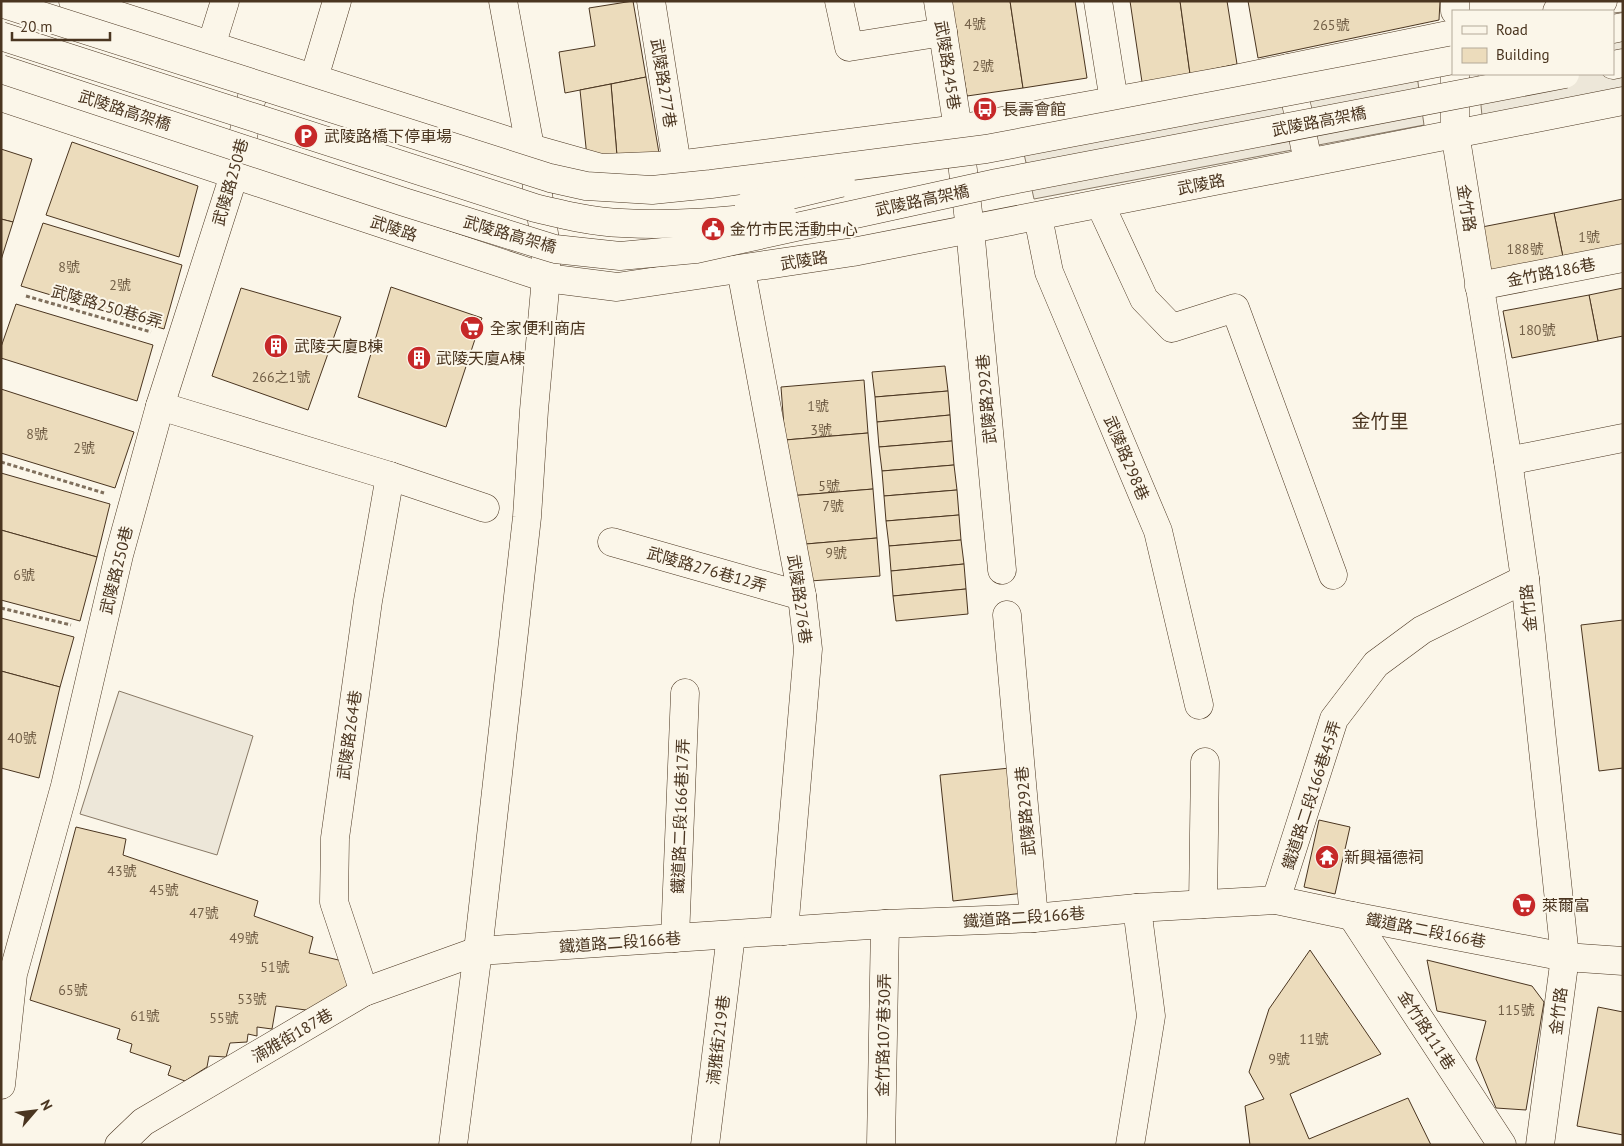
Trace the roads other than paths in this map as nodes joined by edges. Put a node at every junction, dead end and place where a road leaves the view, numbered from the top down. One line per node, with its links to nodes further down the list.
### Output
1 (72, 1): 15 (main road)
2 (225, 1): 15 (main road)
3 (337, 1): 22 (main road)
4 (502, 1): 28 (main road)
5 (652, 1): 31 (main road, 武陵路277巷)
6 (839, 1): 12 (main road)
7 (938, 1): 12 (main road, 武陵路245巷)
8 (1098, 1): 24 (main road)
9 (1603, 1): 11 (main road)
10 (1, 4): 29 (main road, bridge)
11 (1562, 10)
12 (943, 32): 26 (main road, 武陵路245巷)
13 (1452, 34): 18 (main road)
14 (1, 36): 36 (main road, bridge)
15 (211, 46): 17 (main road)
16 (1452, 60): 29 (main road, bridge)
17 (260, 62): 22 (main road); 32 (main road, 武陵路250巷)
18 (1289, 68): 24 (main road); 30 (main road)
19 (1, 69): 33 (main road, 武陵路高架橋, bridge)
20 (1455, 75): 27 (main road, 金竹路)
21 (1560, 75): 33 (main road, 武陵路高架橋, bridge)
22 (314, 78): 28 (main road)
23 (1, 98): 32 (main road, 武陵路)
24 (1114, 101): 26 (main road)
25 (1623, 101): 27 (main road, 武陵路)
26 (958, 129): 31 (main road); 37 (main road, 武陵路245巷)
27 (1455, 133): 30 (main road, 武陵路); 41 (main road, 金竹路)
28 (530, 148): 31 (main road); 40 (main road)
29 (986, 149): 36 (main road, bridge)
30 (1308, 162): 34 (main road, 武陵路)
31 (677, 165)
32 (234, 176): 40 (main road, 武陵路); 42 (main road, 武陵路250巷)
33 (997, 184): 36 (main road, bridge)
34 (1100, 204): 35 (main road, 武陵路); 49 (main road)
35 (1038, 217): 37 (main road, 武陵路); 54 (main road, 武陵路298巷)
36 (622, 223)
37 (970, 229): 39 (main road, 武陵路); 48 (main road, 武陵路292巷)
38 (1623, 258): 41 (main road, 金竹路186巷)
39 (740, 270): 40 (main road, 武陵路); 51 (main road, 武陵路276巷)
40 (546, 278): 65 (main road)
41 (1480, 286): 44 (main road, 金竹路)
42 (160, 406): 45 (main road); 68 (main road, 武陵路250巷)
43 (1623, 438): 44 (main road)
44 (1508, 461): 50 (main road, 金竹路)
45 (390, 476): 46 (main road); 69 (main road, 武陵路264巷)
46 (485, 508)
47 (612, 542): 51 (main road, 武陵路276巷12弄)
48 (1002, 570)
49 (1333, 575)
50 (1525, 579): 56 (main road, 鐵道路二段166巷45弄); 66 (main road, 金竹路)
51 (802, 596): 62 (main road, 武陵路276巷)
52 (1007, 615): 60 (main road, 武陵路292巷)
53 (685, 693): 64 (main road, 鐵道路二段166巷17弄)
54 (1200, 705)
55 (1204, 762): 57 (main road)
56 (1276, 900): 57 (main road, 鐵道路二段166巷); 59 (main road, 鐵道路二段166巷)
57 (1203, 904): 58 (main road, 鐵道路二段166巷)
58 (1137, 908): 60 (main road, 鐵道路二段166巷); 75 (main road)
59 (1352, 916): 66 (main road, 鐵道路二段166巷); 76 (main road, 金竹路111巷)
60 (1034, 918): 61 (main road, 鐵道路二段166巷)
61 (885, 924): 62 (main road, 鐵道路二段166巷); 74 (main road, 金竹路107巷30弄)
62 (784, 931): 63 (main road, 鐵道路二段166巷)
63 (731, 935): 64 (main road, 鐵道路二段166巷); 73 (main road, 湳雅街219巷)
64 (676, 938): 65 (main road, 鐵道路二段166巷)
65 (478, 951): 69 (main road, 湳雅街187巷); 72 (main road)
66 (1565, 957): 67 (main road, 鐵道路二段166巷); 77 (main road, 金竹路)
67 (1623, 961)
68 (7, 973): 70 (main road, 武陵路250巷)
69 (364, 992): 71 (main road, 湳雅街187巷)
70 (1, 1085)
71 (120, 1145)
72 (452, 1145)
73 (706, 1145)
74 (881, 1145)
75 (1130, 1145)
76 (1502, 1145)
77 (1540, 1145)

